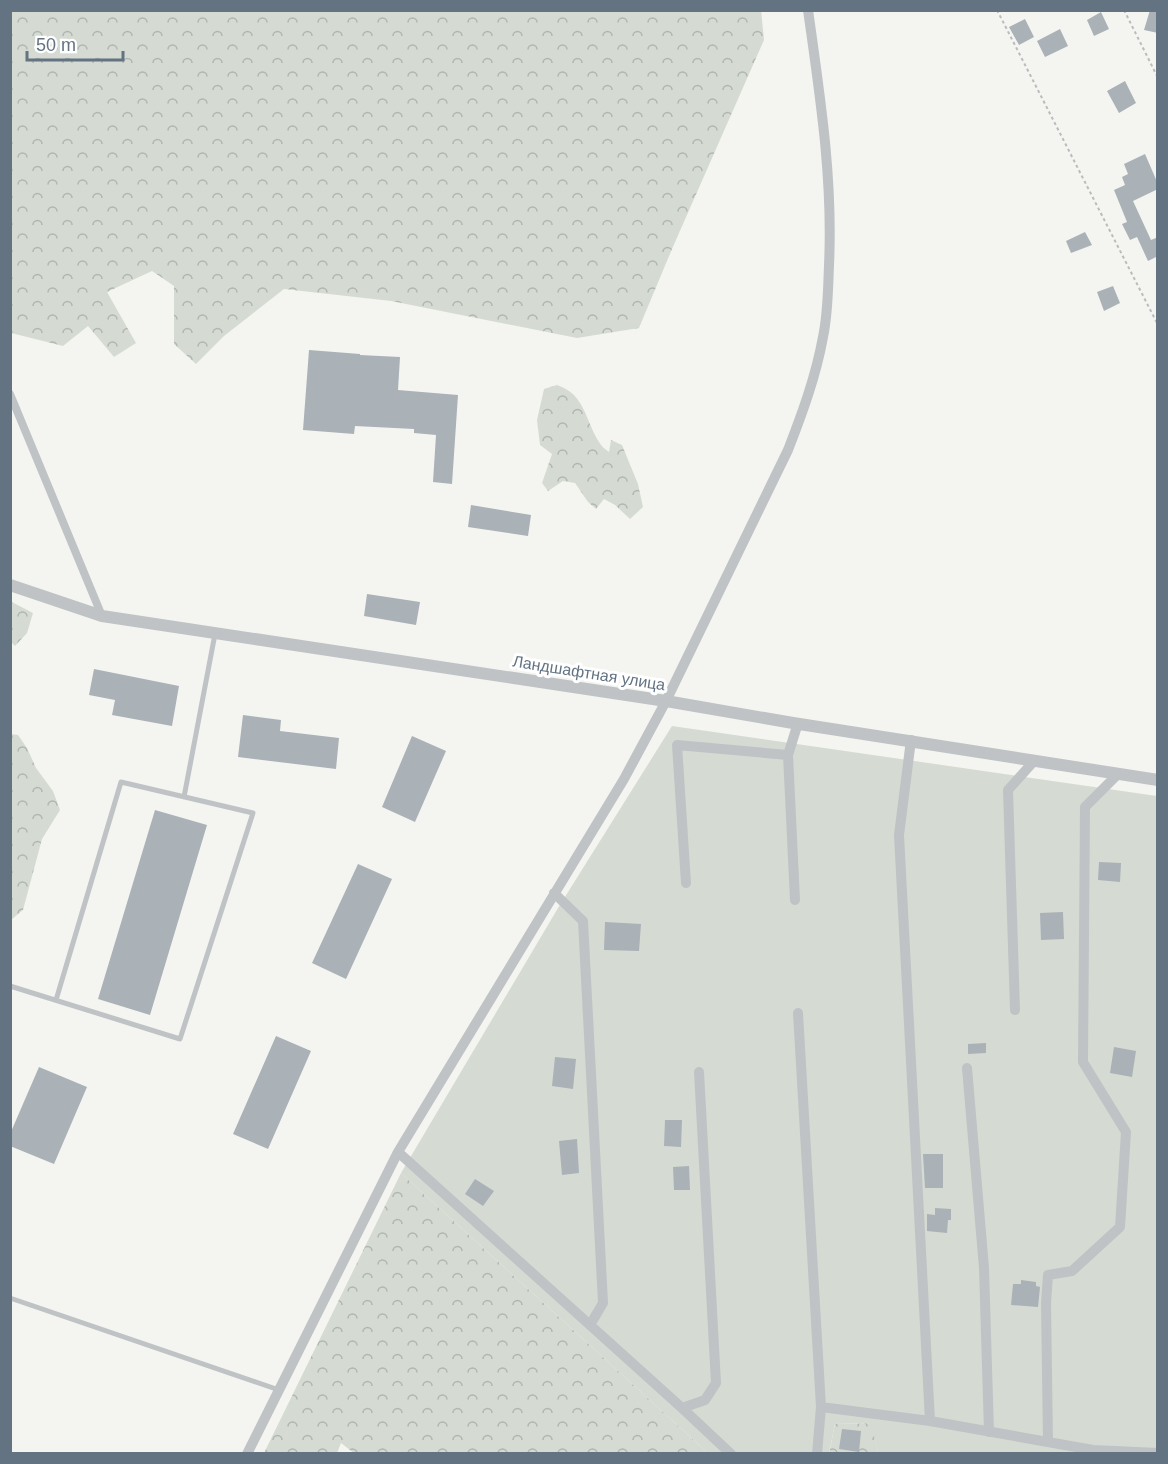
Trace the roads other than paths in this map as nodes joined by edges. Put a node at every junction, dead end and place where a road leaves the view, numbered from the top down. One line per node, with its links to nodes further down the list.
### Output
1 (808, 10): 6 (street)
2 (10, 394): 4 (street)
3 (13, 585): 4 (street, Ландшафтная улица)
4 (102, 616): 5 (street, Ландшафтная улица)
5 (215, 633): 6 (street, Ландшафтная улица); 13 (lane)
6 (666, 701): 7 (street, Ландшафтная улица); 15 (street)
7 (798, 723): 8 (street, Ландшафтная улица); 9 (street)
8 (911, 740): 10 (street, Ландшафтная улица); 29 (street)
9 (788, 755): 14 (street); 16 (street)
10 (1035, 760): 11 (street, Ландшафтная улица); 19 (street)
11 (1118, 774): 12 (street, Ландшафтная улица); 31 (street)
12 (1158, 780)
13 (184, 797): 18 (lane); 18 (lane)
14 (686, 883)
15 (554, 894): 23 (street); 25 (street)
16 (795, 900)
17 (10, 986): 18 (lane)
18 (56, 1000)
19 (1015, 1010)
20 (798, 1013): 27 (street)
21 (967, 1068): 30 (street)
22 (699, 1072): 28 (street)
23 (398, 1152): 25 (street); 26 (street)
24 (10, 1298): 26 (lane)
25 (590, 1325): 28 (street)
26 (279, 1390): 33 (street)
27 (821, 1407): 29 (street); 35 (street)
28 (682, 1408): 34 (street)
29 (930, 1421): 30 (street)
30 (988, 1432): 31 (street)
31 (1048, 1442): 32 (street)
32 (1158, 1453)
33 (247, 1454)
34 (731, 1454)
35 (817, 1454)

